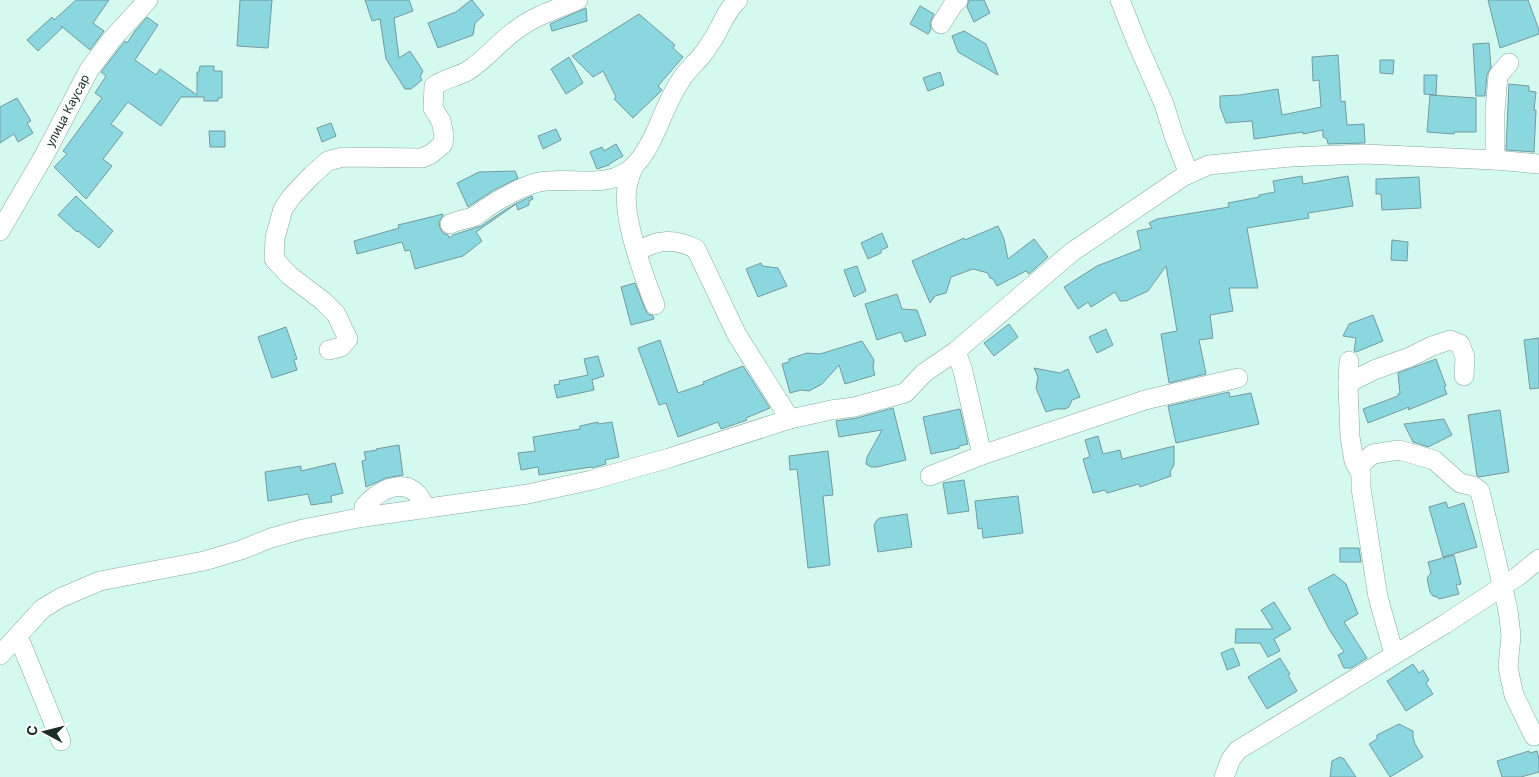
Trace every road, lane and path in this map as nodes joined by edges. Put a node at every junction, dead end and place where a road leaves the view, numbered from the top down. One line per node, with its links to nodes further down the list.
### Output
1 (578, 0): 16 (street)
2 (738, 0): 10 (street)
3 (958, 0): 6 (street)
4 (1120, 0): 11 (street)
5 (142, 6): 13 (street, улица Каусар)
6 (941, 24)
7 (1510, 63): 8 (street)
8 (1495, 160): 9 (street); 11 (street)
9 (1539, 164)
10 (634, 166): 12 (street); 14 (street)
11 (1189, 174): 17 (street)
12 (450, 224)
13 (0, 231)
14 (637, 252): 15 (street); 22 (street)
15 (655, 304)
16 (329, 350)
17 (956, 351): 22 (street); 23 (street)
18 (1349, 361): 21 (street)
19 (1464, 376): 21 (street)
20 (1238, 378): 23 (street)
21 (1348, 382): 24 (street)
22 (790, 419): 26 (street)
23 (982, 454): 25 (street)
24 (1361, 474): 29 (street); 31 (street)
25 (930, 476)
26 (425, 509): 27 (street); 27 (street)
27 (364, 517): 30 (street)
28 (1539, 559): 29 (street)
29 (1504, 586): 31 (street); 33 (street)
30 (20, 634): 32 (street); 34 (street)
31 (1394, 654): 35 (street)
32 (0, 655)
33 (1534, 736)
34 (60, 741)
35 (1224, 777)

